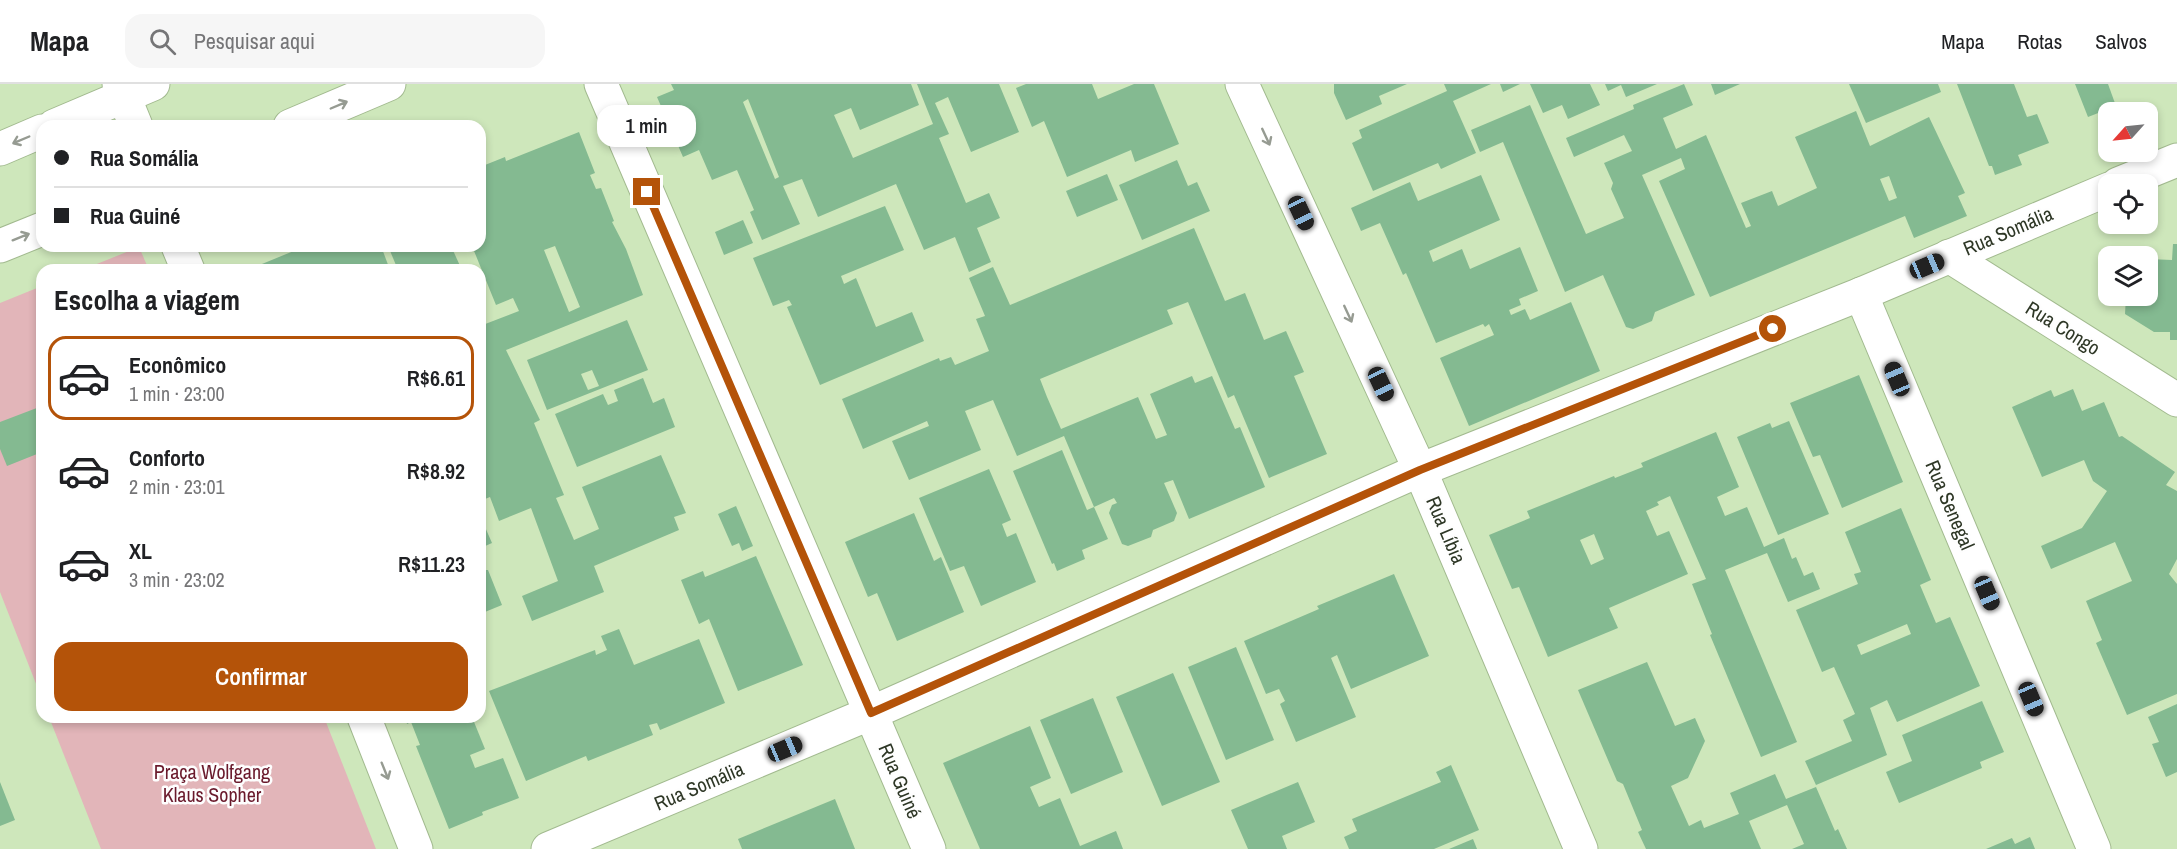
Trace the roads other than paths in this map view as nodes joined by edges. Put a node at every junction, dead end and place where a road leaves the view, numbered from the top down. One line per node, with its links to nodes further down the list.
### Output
1 (388, 84): 7 (street, one-way to 1)
2 (601, 84): 19 (street, Rua Guiné)
3 (1242, 84): 18 (street, Rua Líbia, one-way to 18)
4 (132, 88): 5 (street); 6 (street)
5 (66, 120)
6 (135, 120)
7 (304, 120)
8 (36, 134): 9 (street, one-way to 9)
9 (0, 149)
10 (2177, 160): 11 (street)
11 (2143, 174)
12 (2098, 194): 15 (street, Rua Somália)
13 (36, 231): 14 (street, one-way to 13)
14 (0, 246)
15 (1949, 256): 16 (street, Rua Somália); 17 (street, Rua Congo)
16 (1861, 294): 18 (street, Rua Somália); 25 (street, Rua Senegal)
17 (2177, 400)
18 (1420, 470): 19 (street, Rua Somália); 24 (street, Rua Líbia)
19 (871, 713): 22 (street, Rua Somália); 23 (street, Rua Guiné)
20 (366, 723): 21 (street, one-way to 21)
21 (416, 849)
22 (548, 849)
23 (929, 849)
24 (1581, 849)
25 (2094, 849)

